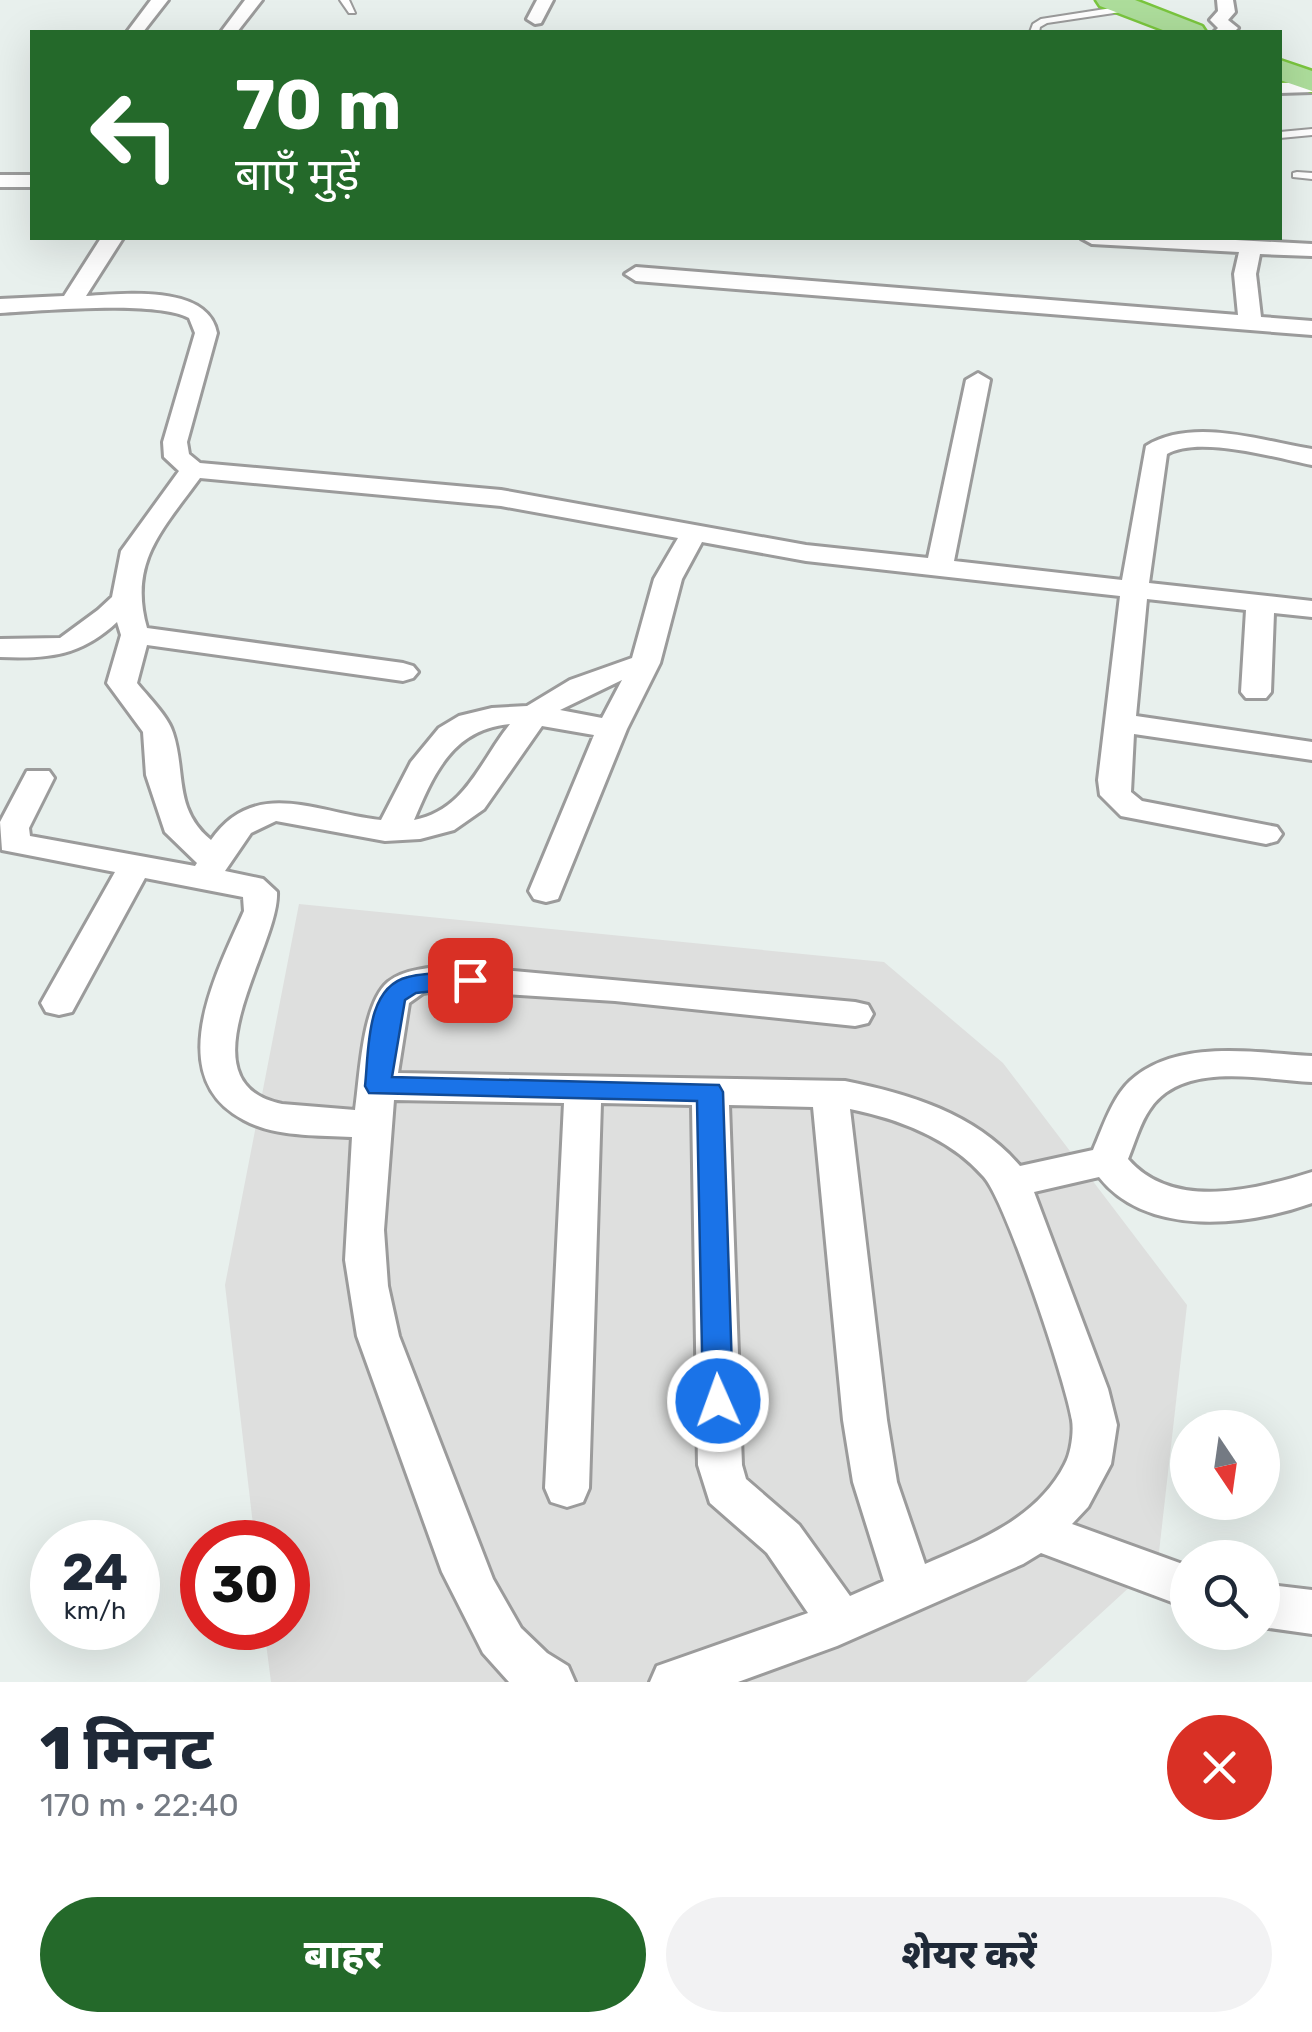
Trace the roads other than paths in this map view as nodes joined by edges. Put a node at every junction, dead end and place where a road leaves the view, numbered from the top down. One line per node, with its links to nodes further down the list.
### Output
1 (160, 0): 9 (street)
2 (254, 0): 10 (street)
3 (344, 0): 7 (lane)
4 (545, 0): 8 (street)
5 (1225, 0): 13 (street)
6 (1120, 4): 11 (lane); 12 (highway)
7 (352, 11)
8 (536, 19)
9 (136, 30)
10 (231, 30)
11 (1035, 30)
12 (1187, 30)
13 (1229, 30)
14 (1282, 70): 15 (highway)
15 (1312, 85): 16 (street)
16 (1282, 88)
17 (1312, 132): 18 (lane)
18 (1282, 135)
19 (1297, 175): 20 (lane)
20 (1312, 176)
21 (0, 181): 22 (street)
22 (30, 182)
23 (111, 240): 28 (street)
24 (1132, 240): 25 (street)
25 (1251, 246): 26 (street); 30 (street)
26 (1312, 250)
27 (636, 274): 30 (street)
28 (69, 304): 29 (street); 34 (street)
29 (0, 306)
30 (1250, 324): 31 (street)
31 (1312, 328)
32 (978, 380): 36 (street)
33 (1312, 457): 37 (street)
34 (193, 470): 35 (street); 38 (street)
35 (695, 532): 36 (street); 43 (street)
36 (939, 570): 37 (street)
37 (1134, 591): 39 (street); 47 (street)
38 (125, 600): 41 (street); 42 (street)
39 (1260, 604): 40 (street); 45 (street)
40 (1312, 609)
41 (135, 635): 44 (street); 54 (street)
42 (0, 648)
43 (645, 664): 46 (street); 48 (street)
44 (403, 672)
45 (1256, 692)
46 (536, 715): 48 (street); 51 (street); 51 (street)
47 (1120, 723): 49 (street); 52 (street)
48 (612, 729): 55 (street)
49 (1312, 752)
50 (38, 778): 53 (street)
51 (392, 829): 54 (street)
52 (1266, 834)
53 (134, 867): 54 (street); 56 (street)
54 (210, 870): 62 (street)
55 (546, 891)
56 (59, 1003)
57 (855, 1014): 62 (street)
58 (1312, 1069): 63 (street)
59 (583, 1091): 60 (street); 62 (street); 66 (street)
60 (710, 1092): 61 (street); 72 (street)
61 (830, 1094): 64 (street); 69 (street)
62 (375, 1106): 73 (street)
63 (1108, 1161): 64 (street); 65 (street)
64 (1011, 1183): 67 (street)
65 (1312, 1187)
66 (567, 1488)
67 (1036, 1531): 68 (street); 69 (street)
68 (1170, 1579)
69 (911, 1591): 72 (street)
70 (1280, 1607): 71 (street)
71 (1312, 1612)
72 (841, 1622): 74 (street)
73 (551, 1682)
74 (674, 1682)

